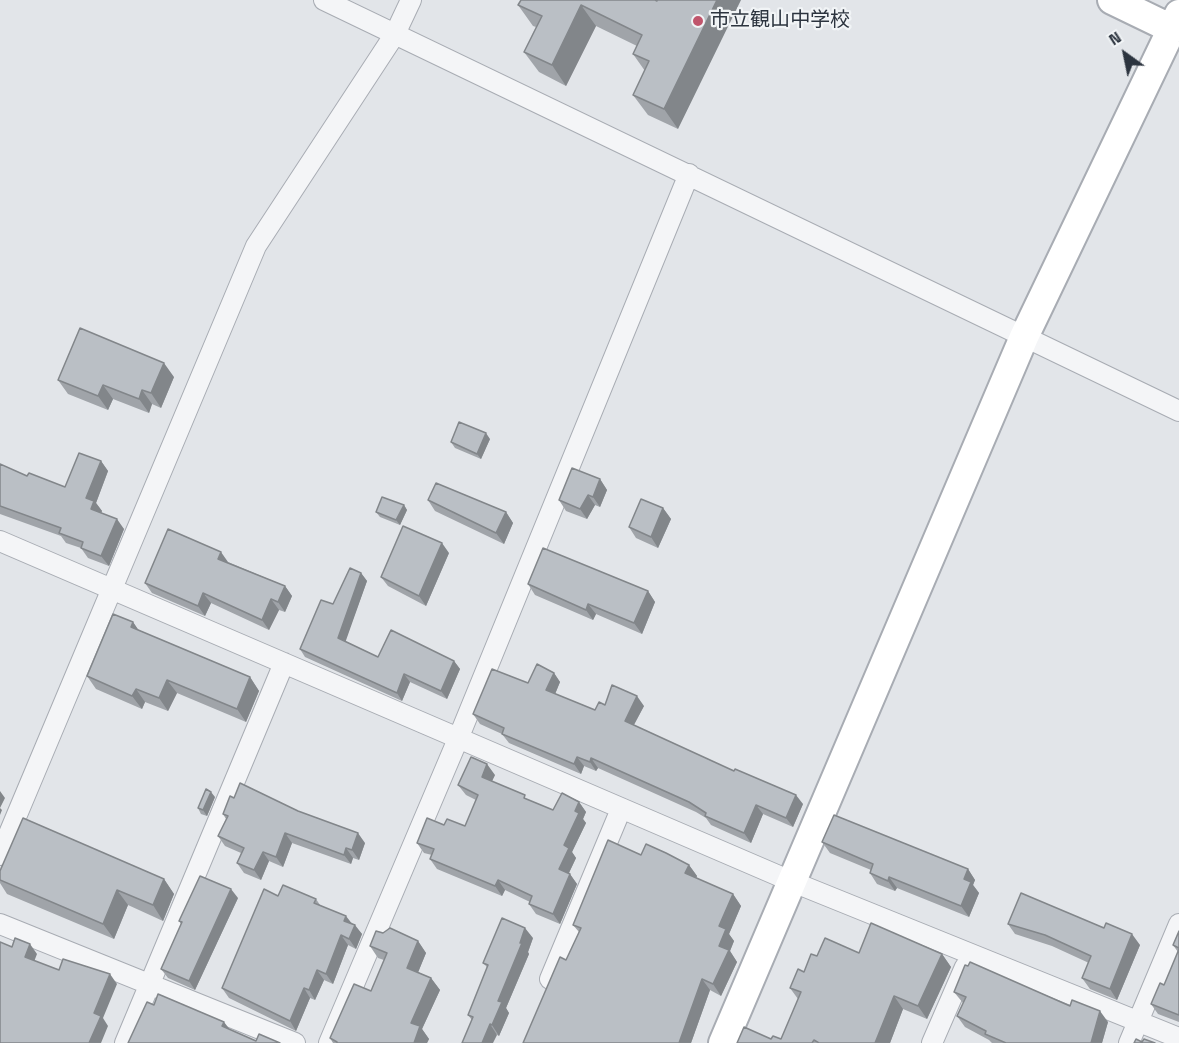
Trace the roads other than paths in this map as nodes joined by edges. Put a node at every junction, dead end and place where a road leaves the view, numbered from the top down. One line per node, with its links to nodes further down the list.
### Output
1 (324, 0): 5 (street)
2 (411, 0): 5 (street)
3 (1112, 0): 4 (street)
4 (1175, 22): 7 (street)
5 (395, 34): 6 (street); 10 (street)
6 (689, 174): 7 (street); 12 (street)
7 (1024, 337): 8 (street); 15 (street)
8 (1179, 411)
9 (0, 541): 10 (street)
10 (112, 589): 11 (street); 14 (street)
11 (284, 663): 12 (street); 19 (street)
12 (458, 739): 13 (street); 25 (street)
13 (621, 809): 15 (street); 20 (street)
14 (0, 855)
15 (793, 882): 18 (street); 26 (street)
16 (0, 924): 19 (street)
17 (1179, 924): 21 (street)
18 (970, 953): 21 (street); 27 (street)
19 (150, 985): 23 (street); 24 (street)
20 (542, 1000)
21 (1139, 1021): 22 (street); 28 (street)
22 (1179, 1038)
23 (126, 1043)
24 (295, 1043)
25 (329, 1043)
26 (723, 1043)
27 (932, 1043)
28 (1129, 1043)

